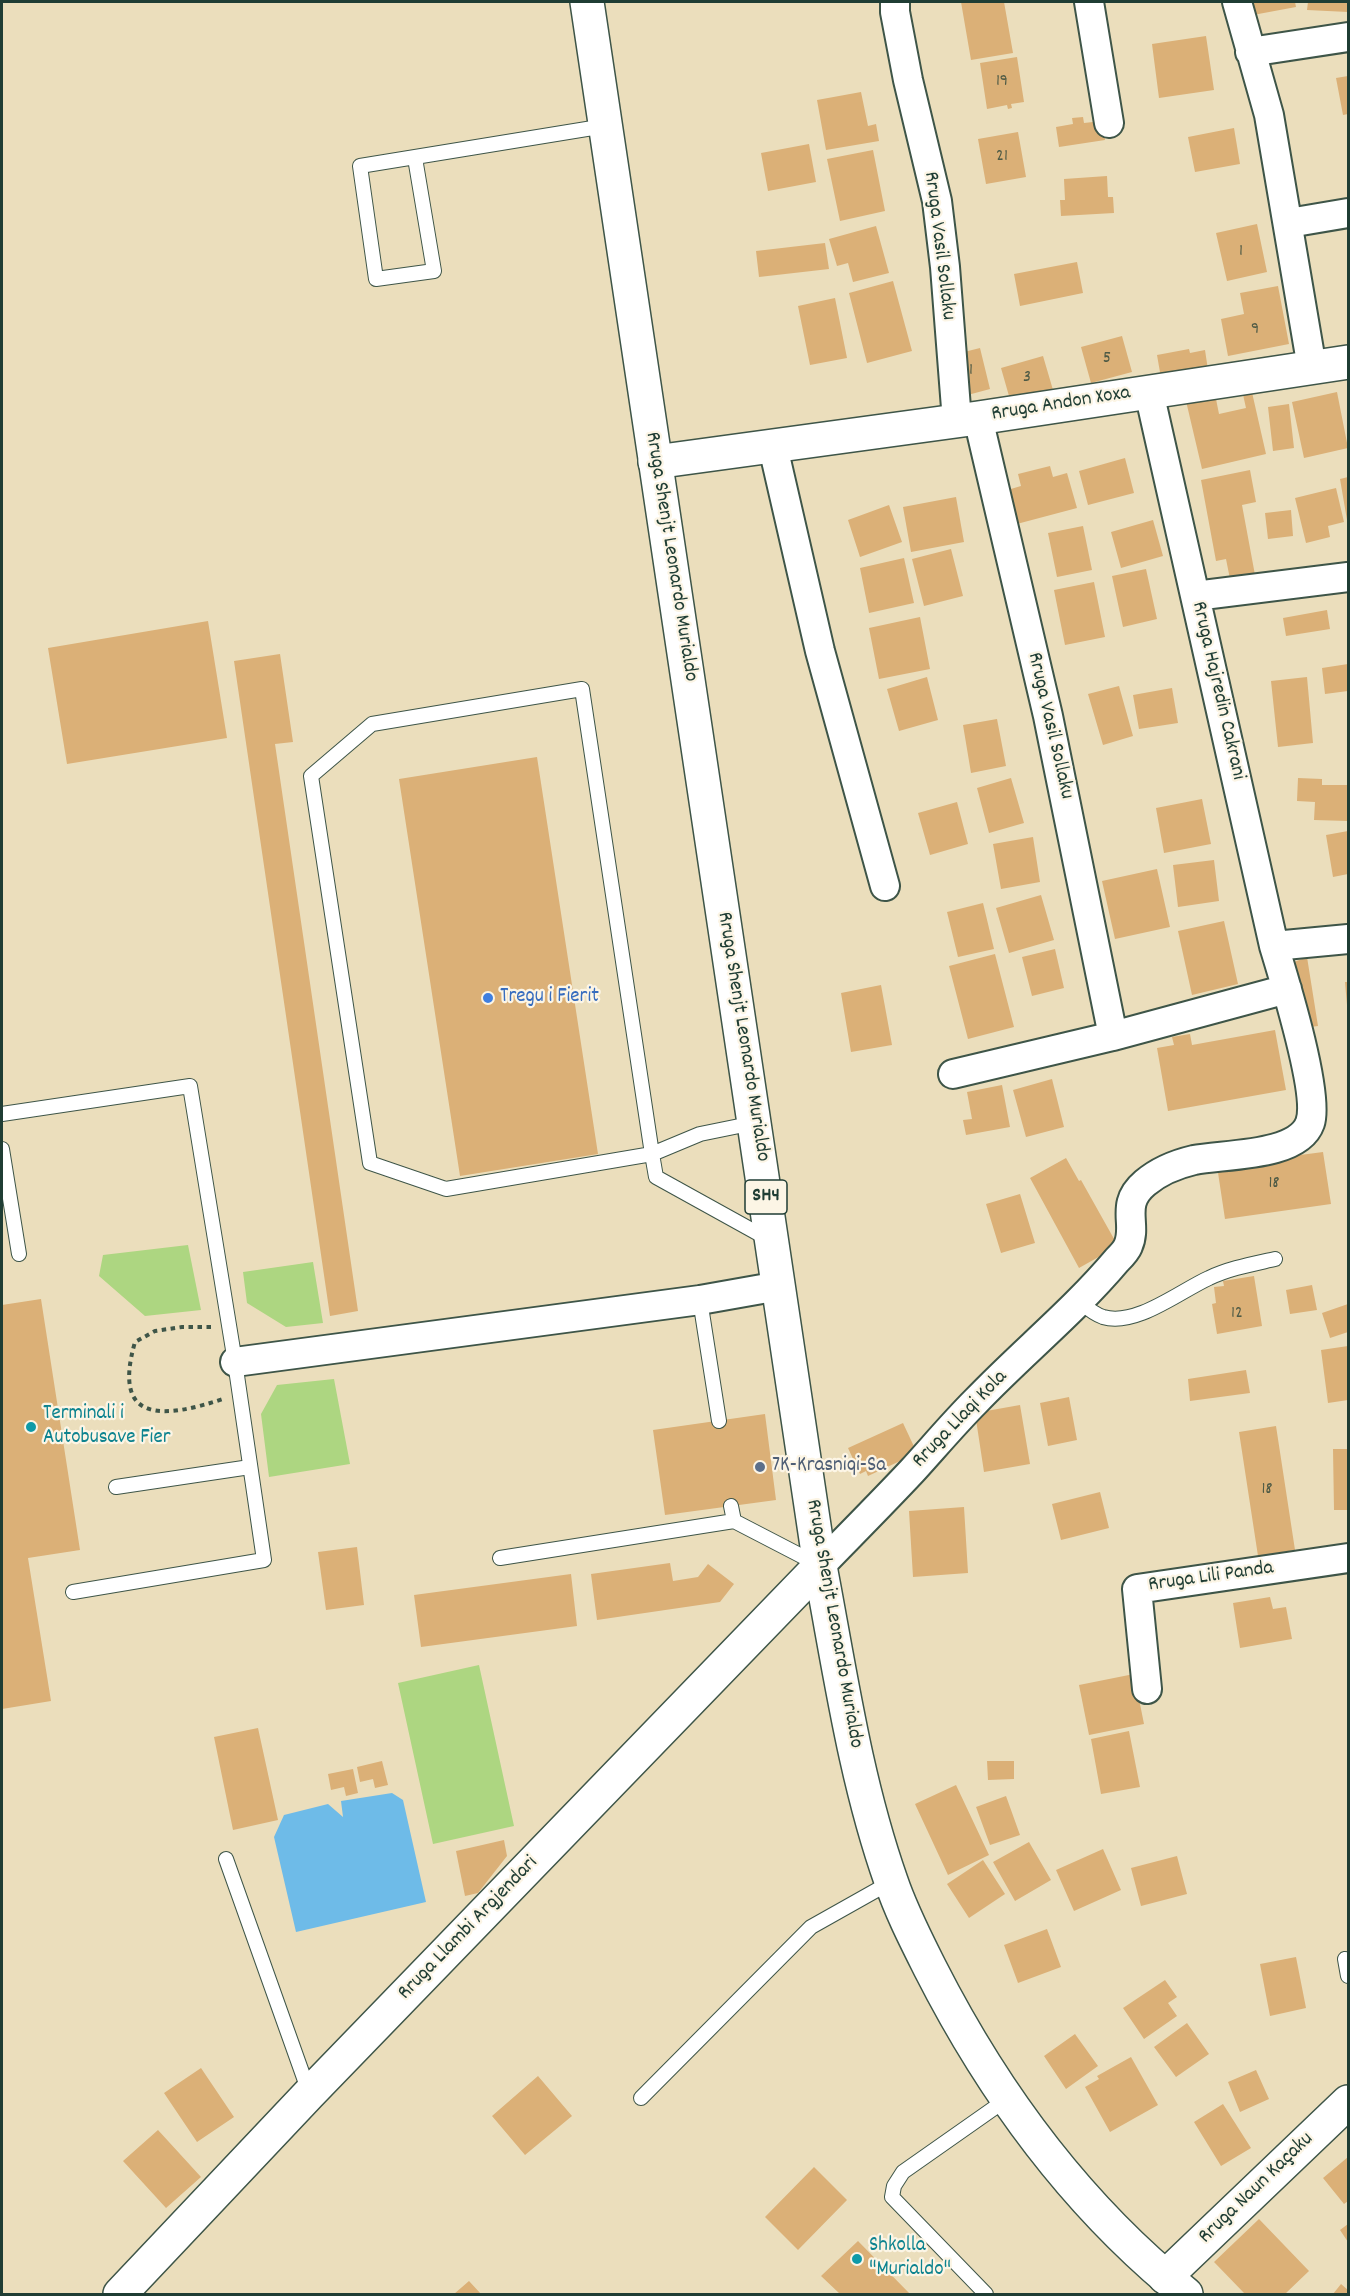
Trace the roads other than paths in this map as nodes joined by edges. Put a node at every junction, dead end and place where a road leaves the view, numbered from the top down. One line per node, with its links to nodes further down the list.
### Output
1 (587, 2): 8 (main road, Rruga Shenjt Leonardo Murialdo / SH4)
2 (895, 2): 15 (street, Rruga Vasil Sollaku)
3 (1089, 2): 7 (street)
4 (1237, 2): 6 (street)
5 (1348, 37): 6 (street)
6 (1250, 52): 11 (street)
7 (1109, 123)
8 (605, 126): 9 (lane); 17 (main road, Rruga Shenjt Leonardo Murialdo / SH4)
9 (415, 158): 9 (lane)
10 (1348, 213): 11 (street)
11 (1289, 223): 13 (street)
12 (1348, 362): 13 (main road, Rruga Andon Xoxa)
13 (1312, 368): 14 (main road, Rruga Andon Xoxa)
14 (1149, 392): 15 (main road, Rruga Andon Xoxa); 19 (street, Rruga Hajredin Cakrani)
15 (968, 420): 16 (main road, Rruga Andon Xoxa); 24 (street, Rruga Vasil Sollaku)
16 (773, 447): 17 (main road, Rruga Andon Xoxa); 20 (street)
17 (656, 462): 27 (main road, Rruga Shenjt Leonardo Murialdo / SH4)
18 (1348, 577): 19 (street)
19 (1195, 596): 22 (street, Rruga Hajredin Cakrani)
20 (885, 886)
21 (1348, 939): 22 (street)
22 (1274, 946): 23 (street, Rruga Hajredin Cakrani)
23 (1287, 989): 24 (street); 35 (street, Rruga Llaqi Kola)
24 (1113, 1036): 25 (street)
25 (953, 1074)
26 (2, 1114): 36 (lane)
27 (755, 1123): 29 (lane); 30 (main road, Rruga Shenjt Leonardo Murialdo / SH4)
28 (2, 1149): 31 (lane)
29 (652, 1154): 29 (lane); 30 (lane)
30 (773, 1241): 33 (main road, Rruga Shenjt Leonardo Murialdo / SH4)
31 (19, 1254)
32 (1275, 1258): 35 (lane)
33 (779, 1286): 34 (street); 44 (main road, Rruga Shenjt Leonardo Murialdo / SH4)
34 (700, 1300): 36 (street); 37 (lane)
35 (1080, 1302): 44 (street, Rruga Llaqi Kola)
36 (236, 1362): 38 (lane)
37 (719, 1421)
38 (250, 1467): 39 (lane); 45 (lane)
39 (116, 1487)
40 (731, 1506): 41 (lane)
41 (734, 1521): 42 (lane); 44 (lane)
42 (500, 1558)
43 (1348, 1558): 46 (street, Rruga Lili Panda)
44 (820, 1566): 48 (main road, Rruga Shenjt Leonardo Murialdo / SH4); 51 (main road, Rruga Llambi Argjendari)
45 (73, 1592)
46 (1147, 1689)
47 (226, 1858): 51 (lane)
48 (891, 1882): 52 (lane); 53 (main road, Rruga Shenjt Leonardo Murialdo / SH4)
49 (1345, 1959): 50 (lane)
50 (1348, 1976)
51 (309, 2094): 56 (main road, Rruga Llambi Argjendari)
52 (642, 2098)
53 (1007, 2099): 55 (main road, Rruga Shenjt Leonardo Murialdo / SH4); 57 (lane)
54 (1348, 2102): 55 (main road, Rruga Naun Kaçaku)
55 (1176, 2286)
56 (120, 2295)
57 (986, 2295)

